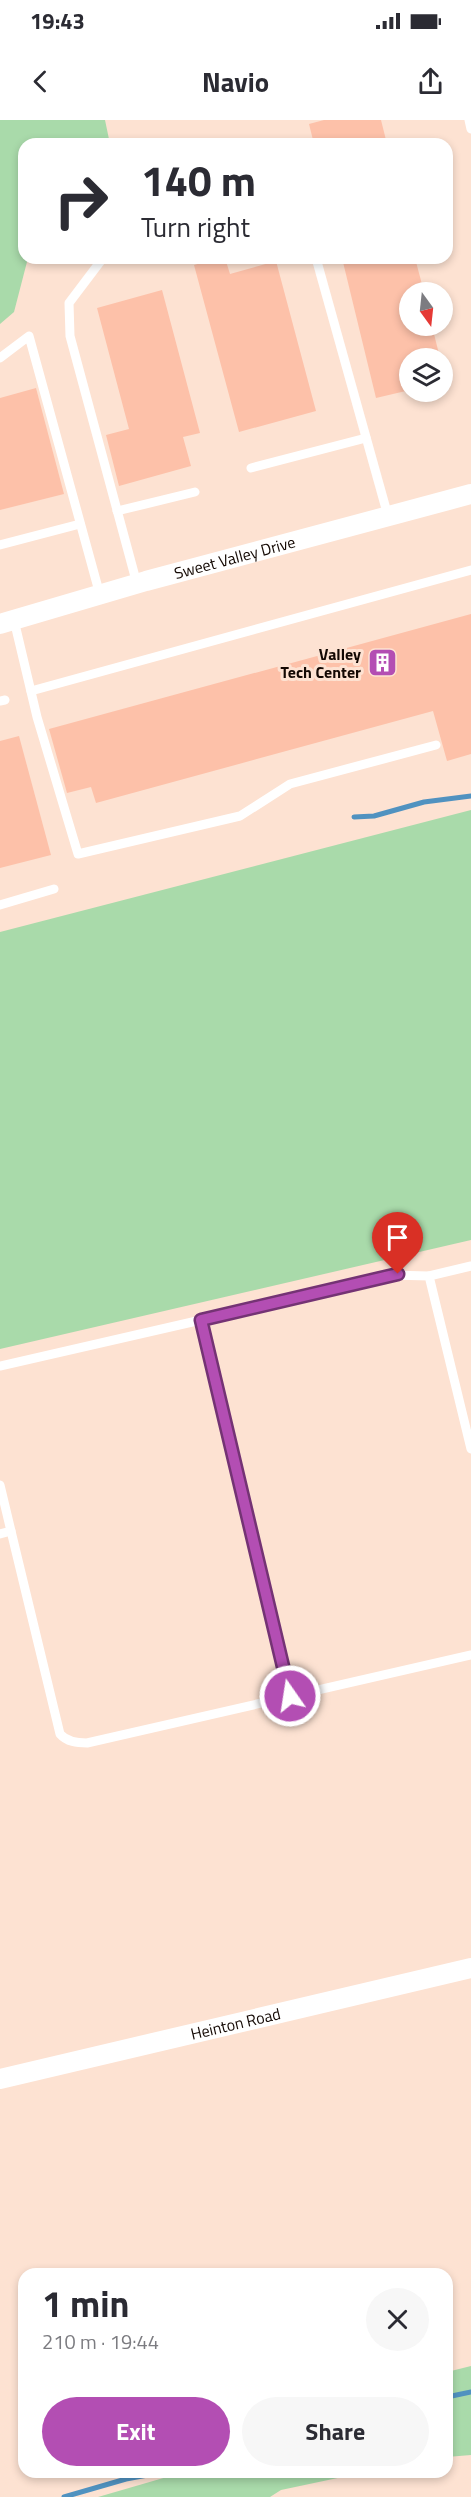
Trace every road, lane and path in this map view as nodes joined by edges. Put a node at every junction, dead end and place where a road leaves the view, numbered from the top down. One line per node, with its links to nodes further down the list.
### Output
1 (469, 120): 2 (lane)
2 (471, 129)
3 (98, 264): 10 (lane)
4 (318, 264): 6 (lane)
5 (0, 358): 12 (lane)
6 (366, 438): 7 (lane); 11 (lane)
7 (251, 468)
8 (195, 492): 10 (lane)
9 (471, 494): 11 (street, Sweet Valley Drive)
10 (117, 511): 15 (lane)
11 (388, 516): 15 (street, Sweet Valley Drive)
12 (80, 524): 13 (lane); 16 (lane)
13 (0, 545)
14 (471, 570): 18 (lane)
15 (137, 584): 16 (street, Sweet Valley Drive)
16 (100, 595): 17 (street, Sweet Valley Drive)
17 (7, 622): 18 (lane)
18 (31, 691): 19 (lane)
19 (436, 745)
20 (54, 889): 21 (lane)
21 (0, 905)
22 (471, 1266): 23 (lane)
23 (429, 1276): 24 (lane); 26 (lane)
24 (201, 1320): 25 (lane); 31 (lane)
25 (0, 1366)
26 (471, 1449)
27 (0, 1485): 28 (lane)
28 (11, 1531): 29 (lane); 31 (lane)
29 (0, 1533)
30 (471, 1655): 31 (lane)
31 (290, 1696)
32 (471, 1968): 33 (street, Heinton Road)
33 (0, 2079)

